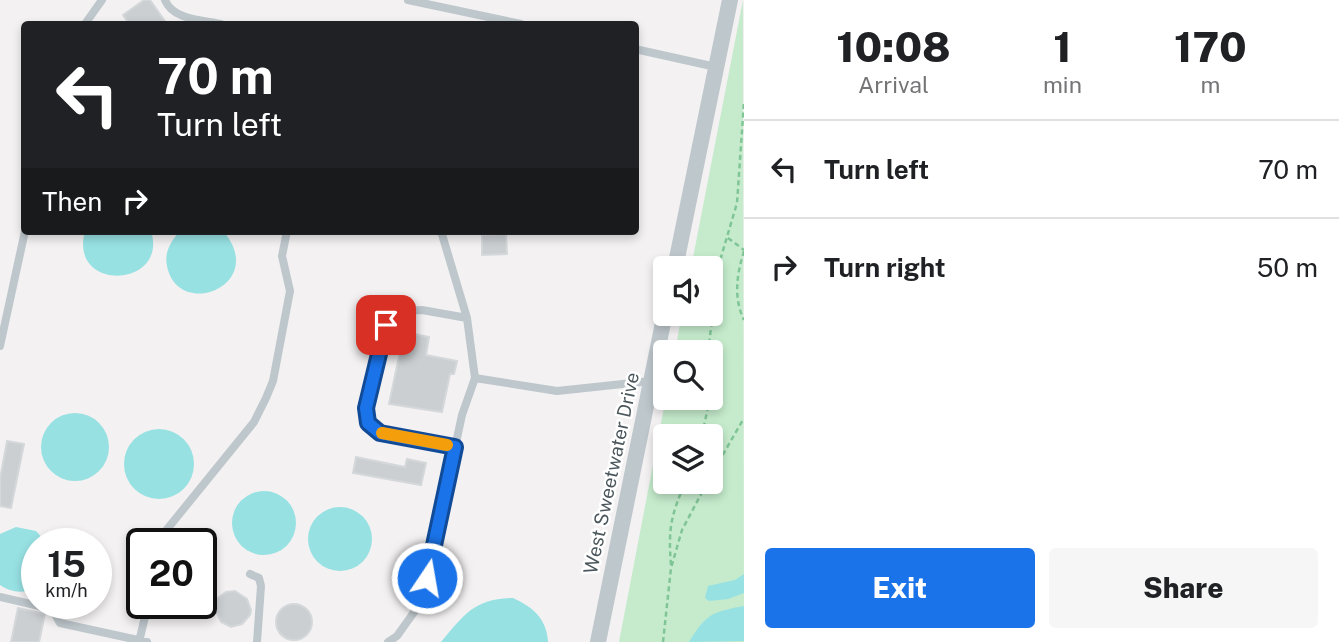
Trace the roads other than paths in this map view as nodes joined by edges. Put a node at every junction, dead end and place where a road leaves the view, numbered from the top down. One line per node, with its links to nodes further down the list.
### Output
1 (102, 0): 5 (lane)
2 (164, 0): 6 (lane)
3 (408, 0): 7 (lane)
4 (730, 0): 9 (street)
5 (87, 21)
6 (208, 21)
7 (507, 21)
8 (639, 50): 9 (lane)
9 (716, 67): 13 (street)
10 (24, 235): 16 (lane)
11 (286, 235): 20 (lane)
12 (442, 235): 14 (lane)
13 (677, 256)
14 (467, 318): 17 (lane); 19 (lane)
15 (662, 326): 18 (street, West Sweetwater Drive)
16 (0, 346)
17 (475, 378): 18 (lane); 19 (lane)
18 (651, 381): 27 (street, West Sweetwater Drive)
19 (455, 447): 26 (lane)
20 (168, 528)
21 (250, 574): 25 (lane)
22 (0, 597): 24 (lane)
23 (146, 619): 24 (lane)
24 (142, 642)
25 (257, 642)
26 (388, 642)
27 (598, 642)

